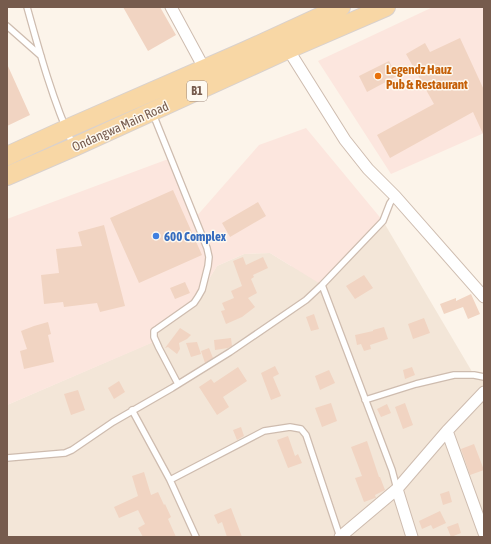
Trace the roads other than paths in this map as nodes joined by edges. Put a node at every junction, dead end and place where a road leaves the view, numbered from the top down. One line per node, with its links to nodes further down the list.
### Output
1 (27, 7): 7 (lane)
2 (171, 7): 8 (street)
3 (386, 7): 6 (main road, Ondangwa Main Road / B1)
4 (330, 10): 6 (main road, Ondangwa Main Road / B1)
5 (7, 26): 7 (lane)
6 (284, 42): 8 (main road, Ondangwa Main Road / B1); 9 (main road, Ondangwa Main Road / B1); 14 (street)
7 (41, 56): 10 (lane)
8 (204, 68): 10 (main road, Ondangwa Main Road / B1)
9 (152, 112): 11 (main road, Ondangwa Main Road / B1); 18 (lane)
10 (66, 129): 11 (lane); 12 (main road, Ondangwa Main Road / B1)
11 (74, 147): 13 (main road, Ondangwa Main Road / B1)
12 (7, 156)
13 (7, 176)
14 (395, 196): 15 (lane); 16 (street)
15 (322, 285): 18 (lane); 20 (lane)
16 (484, 297)
17 (484, 377): 20 (lane)
18 (178, 384): 21 (lane)
19 (484, 392): 22 (street)
20 (365, 400): 25 (lane)
21 (132, 410): 23 (lane); 24 (lane)
22 (446, 431): 25 (street); 26 (street)
23 (7, 458)
24 (170, 480): 27 (lane); 28 (lane)
25 (397, 489): 28 (street); 29 (street)
26 (484, 533)
27 (196, 537)
28 (340, 537)
29 (412, 537)

